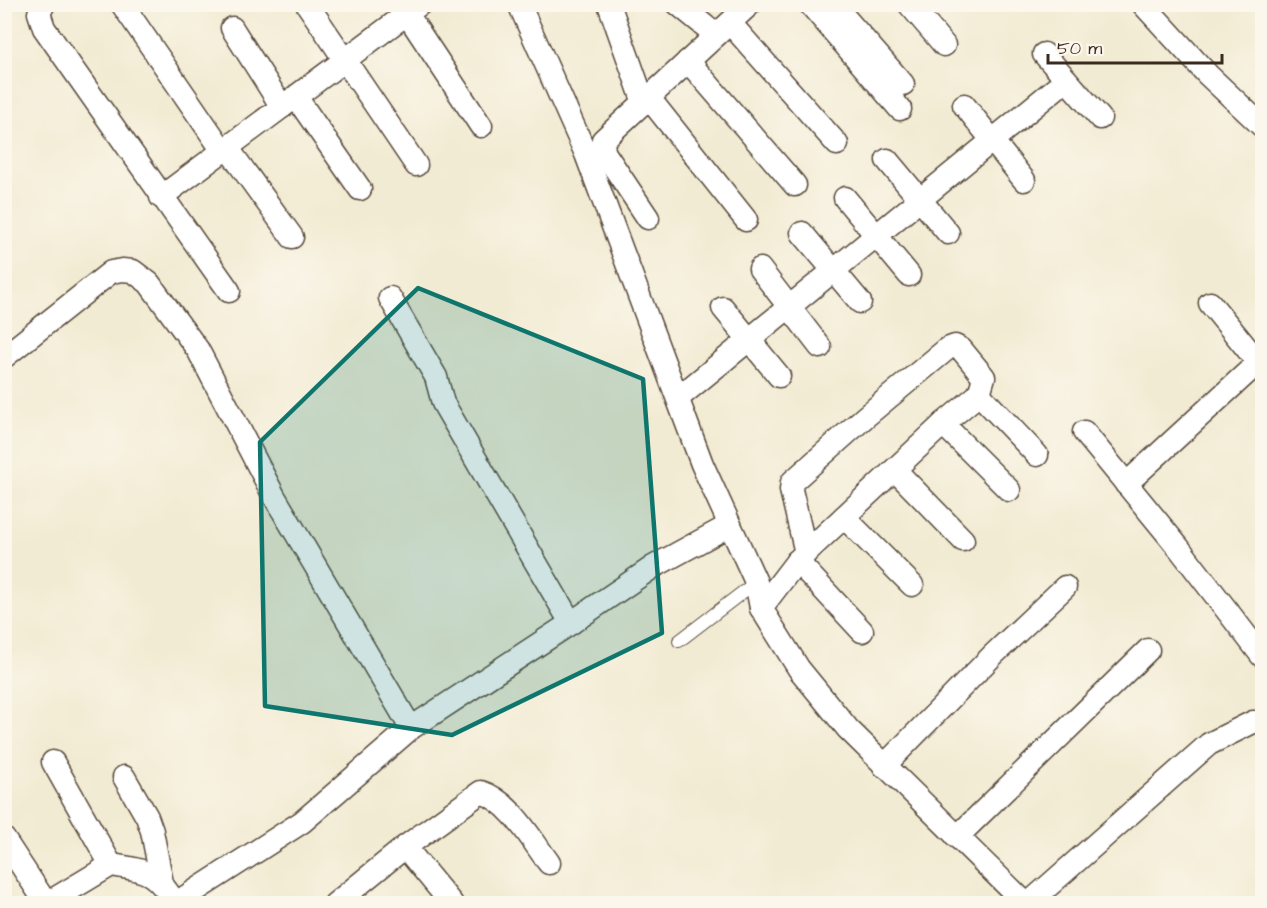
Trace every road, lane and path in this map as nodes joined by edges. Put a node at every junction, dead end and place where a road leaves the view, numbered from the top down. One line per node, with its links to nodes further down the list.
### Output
1 (44, 4): 36 (street)
2 (122, 4): 30 (street)
3 (307, 4): 17 (street)
4 (519, 4): 60 (street)
5 (609, 4): 21 (street)
6 (678, 4): 14 (street)
7 (750, 4): 14 (street)
8 (810, 4): 24 (street)
9 (833, 4): 20 (street)
10 (909, 4): 15 (street)
11 (1143, 4): 27 (street)
12 (413, 9): 17 (street); 26 (street)
13 (232, 28): 22 (street)
14 (723, 29): 18 (street); 29 (street)
15 (944, 45)
16 (1044, 54): 19 (street)
17 (345, 60): 22 (street); 32 (street)
18 (688, 61): 21 (street); 34 (street)
19 (1066, 80): 25 (street); 28 (street)
20 (903, 84)
21 (647, 100): 39 (street); 40 (street)
22 (289, 102): 30 (street); 35 (street)
23 (964, 105): 28 (street)
24 (900, 109)
25 (1100, 118)
26 (481, 126)
27 (1263, 126)
28 (993, 141): 33 (street); 38 (street)
29 (837, 144)
30 (225, 149): 36 (street); 44 (street)
31 (887, 160): 38 (street)
32 (416, 165)
33 (1024, 180)
34 (795, 185)
35 (360, 189)
36 (161, 196): 48 (street)
37 (845, 198): 43 (street)
38 (921, 200): 42 (street); 43 (street)
39 (648, 218)
40 (746, 219)
41 (802, 233): 46 (street)
42 (948, 233)
43 (877, 236): 46 (street); 47 (street)
44 (292, 237)
45 (760, 269): 52 (street)
46 (833, 271): 50 (street); 52 (street)
47 (909, 275)
48 (229, 291)
49 (390, 298): 75 (street)
50 (860, 302)
51 (1210, 303): 57 (street)
52 (790, 306): 54 (street); 55 (street)
53 (723, 308): 54 (street)
54 (749, 340): 58 (street); 60 (street)
55 (820, 347)
56 (4, 357): 81 (street)
57 (1261, 363): 65 (street)
58 (780, 376)
59 (979, 394): 61 (street); 63 (street); 70 (street)
60 (678, 398): 68 (street)
61 (943, 424): 64 (street); 66 (street)
62 (1084, 432): 65 (street)
63 (1037, 455)
64 (895, 470): 67 (street); 69 (street)
65 (1126, 484): 79 (street)
66 (1009, 490)
67 (844, 517): 70 (street); 72 (street)
68 (730, 525): 71 (street); 75 (street)
69 (963, 540)
70 (801, 557): 74 (street); 76 (street)
71 (756, 582): 74 (street); 77 (lane)
72 (912, 585)
73 (1065, 587): 83 (street)
74 (761, 608): 83 (street)
75 (571, 623): 81 (street)
76 (862, 631)
77 (679, 641)
78 (1148, 650): 85 (street)
79 (1263, 656)
80 (1263, 722): 95 (street)
81 (411, 728): 93 (street)
82 (53, 762): 89 (street)
83 (884, 766): 85 (street)
84 (124, 777): 90 (street)
85 (957, 837): 95 (street)
86 (4, 839): 92 (street)
87 (405, 847): 88 (street); 91 (street); 94 (street)
88 (549, 863)
89 (111, 865): 90 (street); 92 (street)
90 (162, 883): 93 (street)
91 (348, 899)
92 (46, 903)
93 (176, 903)
94 (452, 903)
95 (1027, 903)

